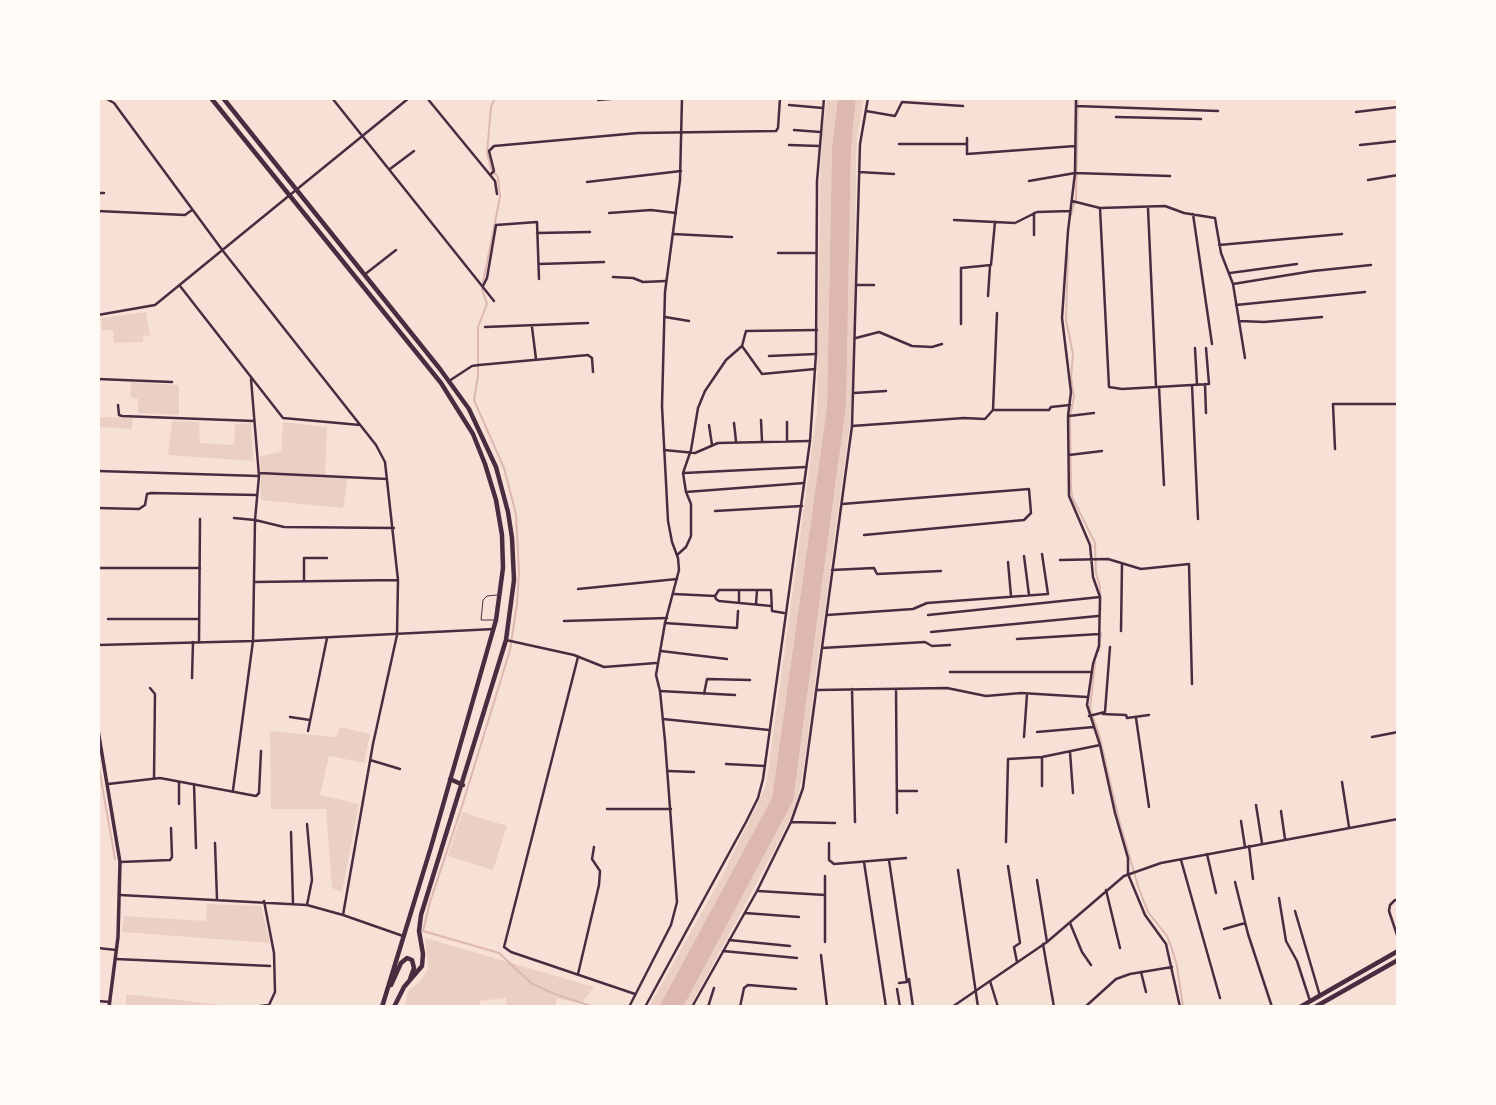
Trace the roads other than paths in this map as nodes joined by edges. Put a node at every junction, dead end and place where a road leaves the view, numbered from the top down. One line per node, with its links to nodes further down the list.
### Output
1 (105, 98): 59 (street)
2 (211, 98): 55 (highway)
3 (223, 98): 51 (highway)
4 (332, 98): 30 (street)
5 (409, 98): 30 (street)
6 (427, 98): 45 (street)
7 (612, 98): 8 (street); 14 (street)
8 (621, 98)
9 (682, 98): 28 (street)
10 (780, 98): 28 (street)
11 (824, 98): 19 (street)
12 (868, 98): 21 (street)
13 (1076, 98): 17 (street)
14 (598, 100)
15 (789, 105): 19 (street)
16 (963, 106): 21 (street)
17 (1078, 106): 20 (street); 38 (street)
18 (1398, 107): 23 (street)
19 (822, 108): 29 (street)
20 (1132, 108): 22 (street); 25 (street)
21 (866, 111): 42 (street)
22 (1218, 111)
23 (1356, 112)
24 (1116, 117): 25 (street)
25 (1132, 117): 26 (street)
26 (1201, 119)
27 (794, 131): 29 (street)
28 (682, 132): 41 (street); 45 (street)
29 (820, 132): 37 (street)
30 (363, 135): 40 (street); 51 (street)
31 (967, 138): 34 (street)
32 (1398, 141): 36 (street)
33 (900, 144): 34 (street)
34 (967, 144): 38 (street)
35 (789, 145): 37 (street)
36 (1360, 145)
37 (818, 146): 78 (street)
38 (1075, 146): 43 (street)
39 (414, 151): 40 (street)
40 (390, 169): 93 (street)
41 (681, 171): 50 (street); 62 (street)
42 (859, 172): 44 (street); 90 (street)
43 (1076, 173): 47 (street); 49 (street); 56 (street)
44 (894, 174)
45 (490, 175): 54 (street)
46 (1398, 175): 48 (street)
47 (1170, 176)
48 (1368, 180)
49 (1029, 181)
50 (587, 182)
51 (296, 190): 55 (street); 85 (highway)
52 (98, 193): 53 (street)
53 (104, 193)
54 (497, 194)
55 (289, 196): 76 (street); 193 (highway)
56 (1075, 202): 58 (street); 61 (street)
57 (1148, 207): 58 (street); 65 (street); 127 (street)
58 (1100, 208): 127 (street)
59 (192, 210): 60 (street); 76 (street)
60 (98, 211)
61 (1070, 211): 64 (street); 132 (street)
62 (676, 212): 63 (street); 70 (street)
63 (609, 213)
64 (1034, 213): 67 (street); 72 (street)
65 (1193, 214): 74 (street); 111 (street)
66 (954, 220): 67 (street)
67 (995, 222): 83 (street)
68 (590, 232): 69 (street)
69 (537, 233): 80 (street); 93 (street)
70 (673, 234): 73 (street); 88 (street)
71 (1342, 234): 74 (street)
72 (1034, 235)
73 (732, 237)
74 (1220, 245): 84 (street)
75 (396, 250): 85 (street)
76 (223, 251): 92 (street); 141 (street)
77 (778, 253): 78 (street)
78 (816, 253): 108 (street)
79 (604, 262): 80 (street)
80 (538, 264): 87 (street)
81 (1297, 264): 84 (street)
82 (1371, 265): 89 (street)
83 (990, 266): 95 (street); 105 (street)
84 (1230, 273): 89 (street)
85 (364, 275): 123 (highway)
86 (613, 277): 88 (street)
87 (539, 279)
88 (666, 281): 100 (street)
89 (1233, 284): 97 (street)
90 (857, 285): 91 (street); 109 (street)
91 (874, 285)
92 (180, 286): 99 (street); 122 (street)
93 (483, 286): 96 (street)
94 (1365, 292): 97 (street)
95 (988, 296)
96 (494, 301)
97 (1236, 305): 103 (street)
98 (997, 313): 133 (street)
99 (98, 315)
100 (664, 316): 102 (street); 150 (street)
101 (1322, 317): 103 (street)
102 (689, 321)
103 (1240, 321): 117 (street)
104 (587, 323): 106 (street)
105 (961, 324)
106 (532, 326): 107 (street); 118 (street)
107 (485, 327)
108 (817, 330): 112 (street); 115 (street)
109 (856, 338): 110 (street); 129 (street)
110 (942, 344)
111 (1212, 344)
112 (742, 346): 119 (street); 152 (street)
113 (1195, 348): 126 (street)
114 (1206, 348): 125 (street)
115 (816, 354): 116 (street); 119 (street)
116 (769, 356)
117 (1245, 358)
118 (536, 359): 120 (street); 123 (street)
119 (816, 369): 145 (street)
120 (593, 372)
121 (98, 379): 124 (street)
122 (251, 379): 138 (street); 141 (street)
123 (449, 381): 219 (highway)
124 (172, 382)
125 (1205, 384): 126 (street); 134 (street)
126 (1195, 385): 127 (street); 169 (street)
127 (1157, 386): 160 (street)
128 (886, 391): 129 (street)
129 (854, 393): 143 (street)
130 (1398, 404): 149 (street)
131 (118, 405): 138 (street)
132 (1070, 405): 133 (street); 136 (street)
133 (993, 411): 143 (street)
134 (1206, 413)
135 (1094, 414): 136 (street)
136 (1069, 416): 153 (street)
137 (761, 420): 147 (street)
138 (254, 421): 157 (street)
139 (787, 422): 144 (street)
140 (734, 423): 146 (street)
141 (360, 425): 158 (street)
142 (709, 425): 148 (street)
143 (852, 426): 163 (street)
144 (787, 441): 145 (street); 147 (street)
145 (810, 441): 154 (street)
146 (736, 442): 147 (street); 148 (street)
147 (762, 442)
148 (712, 445): 152 (street)
149 (1335, 449)
150 (664, 450): 152 (street); 174 (street)
151 (1102, 451): 153 (street)
152 (690, 453): 156 (street)
153 (1071, 455): 177 (street)
154 (806, 467): 156 (street); 159 (street)
155 (98, 471): 157 (street)
156 (684, 473): 161 (street)
157 (259, 475): 158 (street); 162 (street)
158 (387, 479): 171 (street)
159 (804, 483): 161 (street); 164 (street)
160 (1164, 485)
161 (686, 492): 174 (street)
162 (257, 495): 165 (street); 170 (street)
163 (842, 504): 172 (street); 183 (street)
164 (802, 506): 166 (street); 254 (street)
165 (98, 508)
166 (715, 511)
167 (234, 518): 170 (street)
168 (200, 519): 182 (street)
169 (1198, 519)
170 (255, 520): 171 (street); 187 (street)
171 (394, 528): 186 (street)
172 (864, 534)
173 (1042, 554): 194 (street)
174 (677, 555): 185 (street)
175 (1024, 556): 194 (street)
176 (327, 558): 188 (street)
177 (1095, 558): 178 (street); 180 (street); 197 (street)
178 (1060, 560)
179 (1007, 562): 196 (street)
180 (1122, 564): 213 (street); 235 (street)
181 (98, 568): 182 (street)
182 (200, 568): 208 (street)
183 (832, 570): 184 (street); 203 (street)
184 (941, 571)
185 (677, 579): 189 (street); 192 (street)
186 (398, 580): 188 (street); 215 (street)
187 (254, 582): 188 (street); 220 (street)
188 (304, 582)
189 (578, 589)
190 (739, 590): 191 (street); 195 (street); 198 (street)
191 (757, 590): 199 (street); 200 (street)
192 (674, 594): 195 (street); 206 (street)
193 (499, 595): 209 (highway); 209 (lane)
194 (1029, 595): 196 (street)
195 (715, 596): 198 (street)
196 (1011, 596): 203 (street)
197 (1100, 597): 204 (street); 205 (street)
198 (738, 603): 199 (street)
199 (756, 605): 200 (street)
200 (772, 606): 202 (street)
201 (738, 611): 211 (street)
202 (784, 613)
203 (827, 615): 226 (street)
204 (928, 615)
205 (1098, 616): 214 (street); 216 (street)
206 (667, 618): 210 (street); 211 (street)
207 (108, 619): 208 (street)
208 (200, 619): 222 (street)
209 (496, 620): 212 (highway)
210 (564, 621)
211 (665, 623): 227 (street)
212 (494, 629): 215 (street); 271 (highway)
213 (1121, 631)
214 (931, 632)
215 (397, 635): 217 (street); 264 (street)
216 (1099, 635): 218 (street); 232 (street)
217 (328, 637): 220 (street); 251 (street)
218 (1017, 639)
219 (506, 640): 228 (street); 276 (highway)
220 (253, 641): 222 (street); 278 (street)
221 (193, 642): 222 (street); 223 (street); 233 (street)
222 (199, 642)
223 (98, 645)
224 (950, 645): 226 (street)
225 (1110, 647): 245 (street)
226 (822, 648): 237 (street)
227 (660, 651): 229 (street); 230 (street)
228 (578, 657): 230 (street); 358 (street)
229 (727, 659)
230 (657, 663): 240 (street)
231 (950, 672): 232 (street)
232 (1093, 672): 244 (street)
233 (192, 678)
234 (750, 680): 241 (street)
235 (1192, 684)
236 (150, 688): 270 (street)
237 (817, 690): 238 (street); 291 (street)
238 (852, 690): 239 (street); 292 (street)
239 (896, 690): 242 (street); 279 (street)
240 (660, 691): 241 (street); 250 (street)
241 (704, 694): 243 (street)
242 (1027, 694): 244 (street); 258 (street)
243 (735, 695)
244 (1087, 697): 247 (street)
245 (1103, 714): 247 (street); 249 (street)
246 (1149, 715): 249 (street)
247 (1089, 716): 252 (street)
248 (290, 717): 251 (street)
249 (1136, 718): 284 (street)
250 (663, 719): 254 (street); 268 (street)
251 (310, 720): 255 (street)
252 (1094, 727): 256 (street); 260 (street)
253 (98, 730): 274 (main road)
254 (769, 730): 266 (street)
255 (308, 731)
256 (1037, 732)
257 (1398, 732): 259 (street)
258 (1024, 737)
259 (1372, 737)
260 (1100, 745): 262 (street); 314 (street)
261 (261, 751): 278 (street)
262 (1070, 752): 263 (street); 281 (street)
263 (1041, 757): 277 (street); 299 (street)
264 (370, 760): 267 (street); 332 (street)
265 (726, 764): 266 (street)
266 (765, 766): 378 (street)
267 (400, 769)
268 (668, 771): 269 (street); 286 (street)
269 (694, 772)
270 (154, 778): 272 (street); 274 (street)
271 (450, 779): 276 (highway); 337 (highway)
272 (179, 782): 275 (street); 282 (street)
273 (1342, 782): 295 (street)
274 (108, 784): 310 (main road)
275 (194, 784): 278 (street); 305 (street)
276 (463, 785): 361 (highway)
277 (1042, 786)
278 (233, 790)
279 (897, 791): 280 (street); 288 (street)
280 (916, 791)
281 (1073, 793)
282 (180, 804)
283 (1256, 805): 302 (street)
284 (1149, 807)
285 (607, 809): 286 (street)
286 (671, 809): 368 (street)
287 (1281, 811): 298 (street)
288 (897, 813)
289 (1398, 819): 295 (street)
290 (1241, 821): 303 (street)
291 (791, 822): 293 (street); 320 (street)
292 (855, 822)
293 (835, 823)
294 (307, 824): 329 (street)
295 (1349, 827): 298 (street)
296 (171, 828): 310 (street)
297 (291, 832): 328 (street)
298 (1285, 839): 302 (street)
299 (1006, 842)
300 (215, 843): 325 (street)
301 (829, 843): 311 (street)
302 (1262, 844): 303 (street)
303 (1247, 846): 306 (street); 316 (street)
304 (594, 847): 358 (street)
305 (196, 848)
306 (1207, 854): 308 (street); 321 (street)
307 (906, 858): 309 (street)
308 (1181, 859): 314 (street); 370 (street)
309 (889, 860): 311 (street); 360 (street)
310 (120, 862): 322 (main road)
311 (864, 862): 383 (street)
312 (1008, 866): 353 (street)
313 (958, 870): 365 (street)
314 (1129, 874): 319 (street); 356 (street)
315 (825, 876): 323 (street)
316 (1253, 879)
317 (1037, 880): 341 (street)
318 (1235, 882): 335 (street)
319 (1106, 890): 334 (street); 344 (street)
320 (757, 891): 323 (street); 331 (street)
321 (1216, 893)
322 (120, 895): 325 (street); 345 (main road)
323 (825, 895): 340 (street)
324 (1279, 898): 372 (street)
325 (217, 900): 327 (street)
326 (1395, 900): 338 (street)
327 (264, 901): 328 (street); 374 (street)
328 (293, 904): 329 (street)
329 (307, 905): 332 (street)
330 (1295, 911): 369 (street)
331 (745, 913): 333 (street); 339 (street)
332 (344, 915): 337 (street)
333 (799, 917)
334 (1070, 923): 341 (street); 354 (street)
335 (1245, 923): 336 (street); 392 (street)
336 (1224, 929)
337 (403, 936): 366 (highway)
338 (1398, 938)
339 (729, 940): 342 (street); 346 (street)
340 (825, 942)
341 (1045, 943): 353 (street); 389 (street)
342 (790, 947)
343 (98, 948): 345 (street)
344 (1120, 948)
345 (117, 950): 350 (main road)
346 (723, 951): 349 (street); 379 (street)
347 (1398, 951): 369 (highway)
348 (821, 955): 382 (street)
349 (797, 958)
350 (116, 959): 355 (street); 373 (main road)
351 (906, 960): 385 (street)
352 (1398, 960): 394 (highway)
353 (1017, 962): 359 (street)
354 (1091, 965)
355 (270, 967)
356 (1172, 967): 357 (street); 391 (street)
357 (1141, 972): 367 (street); 390 (street)
358 (578, 974): 368 (street)
359 (990, 981): 365 (street); 388 (street)
360 (899, 983)
361 (404, 987): 366 (highway); 376 (highway)
362 (714, 988): 380 (street)
363 (796, 989): 381 (street)
364 (897, 989): 384 (street)
365 (975, 991): 386 (street); 387 (street)
366 (387, 992): 375 (highway)
367 (1146, 992)
368 (635, 994): 377 (street)
369 (1320, 996): 372 (highway)
370 (1220, 998)
371 (98, 1001): 373 (street)
372 (1310, 1001): 393 (highway)
373 (110, 1004)
374 (252, 1007)
375 (383, 1007)
376 (394, 1007)
377 (629, 1007)
378 (645, 1007)
379 (691, 1007)
380 (710, 1007)
381 (740, 1007)
382 (827, 1007)
383 (886, 1007)
384 (900, 1007)
385 (913, 1007)
386 (952, 1007)
387 (978, 1007)
388 (998, 1007)
389 (1054, 1007)
390 (1085, 1007)
391 (1180, 1007)
392 (1272, 1007)
393 (1300, 1007)
394 (1315, 1007)

